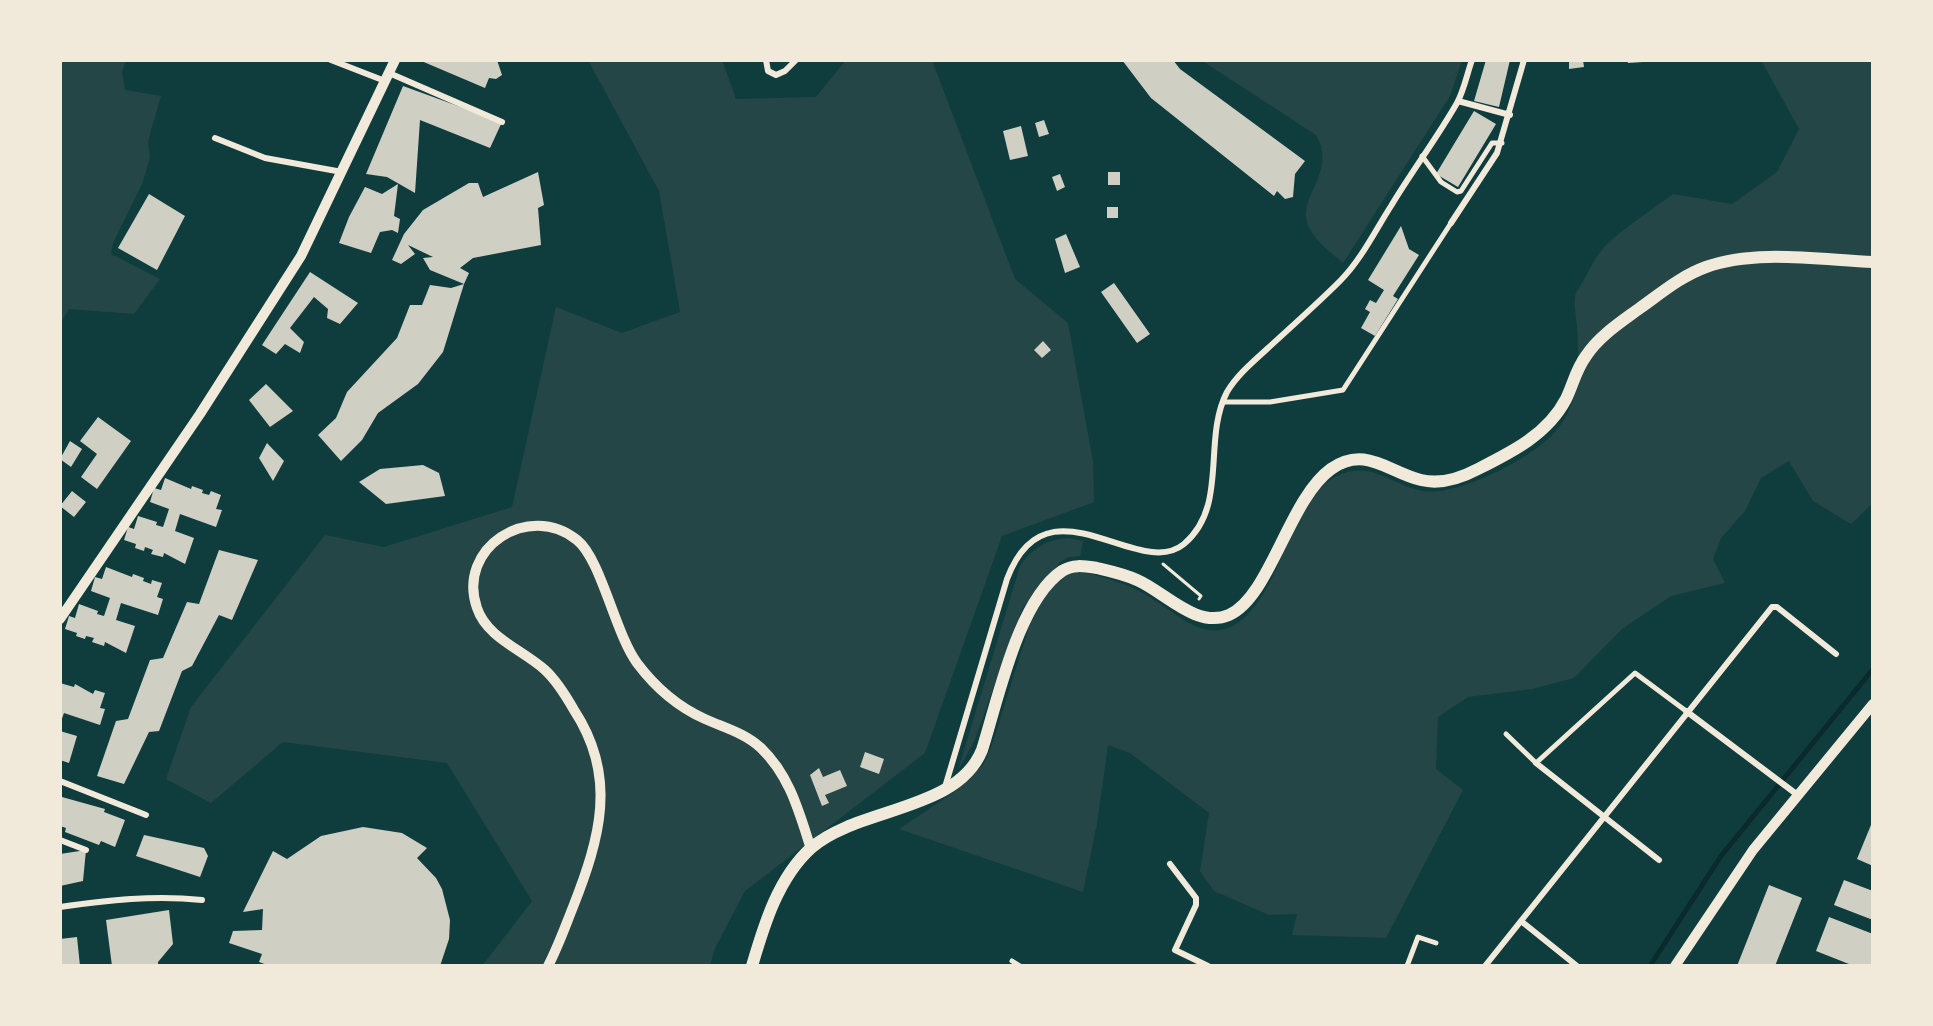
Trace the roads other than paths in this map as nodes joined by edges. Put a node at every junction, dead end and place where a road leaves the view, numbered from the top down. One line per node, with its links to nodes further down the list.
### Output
1 (332, 60): 7 (street)
2 (395, 60): 7 (street)
3 (766, 60): 4 (street)
4 (796, 60)
5 (1472, 60): 8 (street)
6 (1524, 60): 9 (street)
7 (387, 77): 10 (street); 14 (street)
8 (1458, 101): 9 (street); 13 (street)
9 (1510, 115): 12 (street)
10 (502, 122)
11 (215, 138): 14 (street)
12 (1502, 143): 13 (street); 15 (street)
13 (1422, 156): 17 (street)
14 (343, 172): 18 (street)
15 (1451, 223): 17 (street)
16 (1873, 262): 25 (main road)
17 (1222, 402): 25 (street)
18 (60, 619)
19 (1836, 654): 21 (street)
20 (1873, 704): 26 (street)
21 (1686, 711): 23 (street); 26 (street); 28 (street)
22 (1506, 734): 23 (street)
23 (1536, 762): 28 (street)
24 (60, 781): 27 (street)
25 (945, 788): 30 (main road)
26 (1799, 796): 46 (street)
27 (146, 815)
28 (1605, 815): 32 (street); 36 (street)
29 (60, 840): 31 (street)
30 (811, 849): 39 (street); 40 (main road)
31 (86, 850)
32 (1659, 860)
33 (1170, 864): 42 (street)
34 (202, 900): 35 (street)
35 (60, 908)
36 (1521, 921): 44 (street); 45 (street)
37 (1436, 943): 43 (street)
38 (1012, 961): 41 (street)
39 (548, 966)
40 (752, 966)
41 (1020, 966)
42 (1208, 966)
43 (1407, 966)
44 (1485, 966)
45 (1576, 966)
46 (1675, 966)

